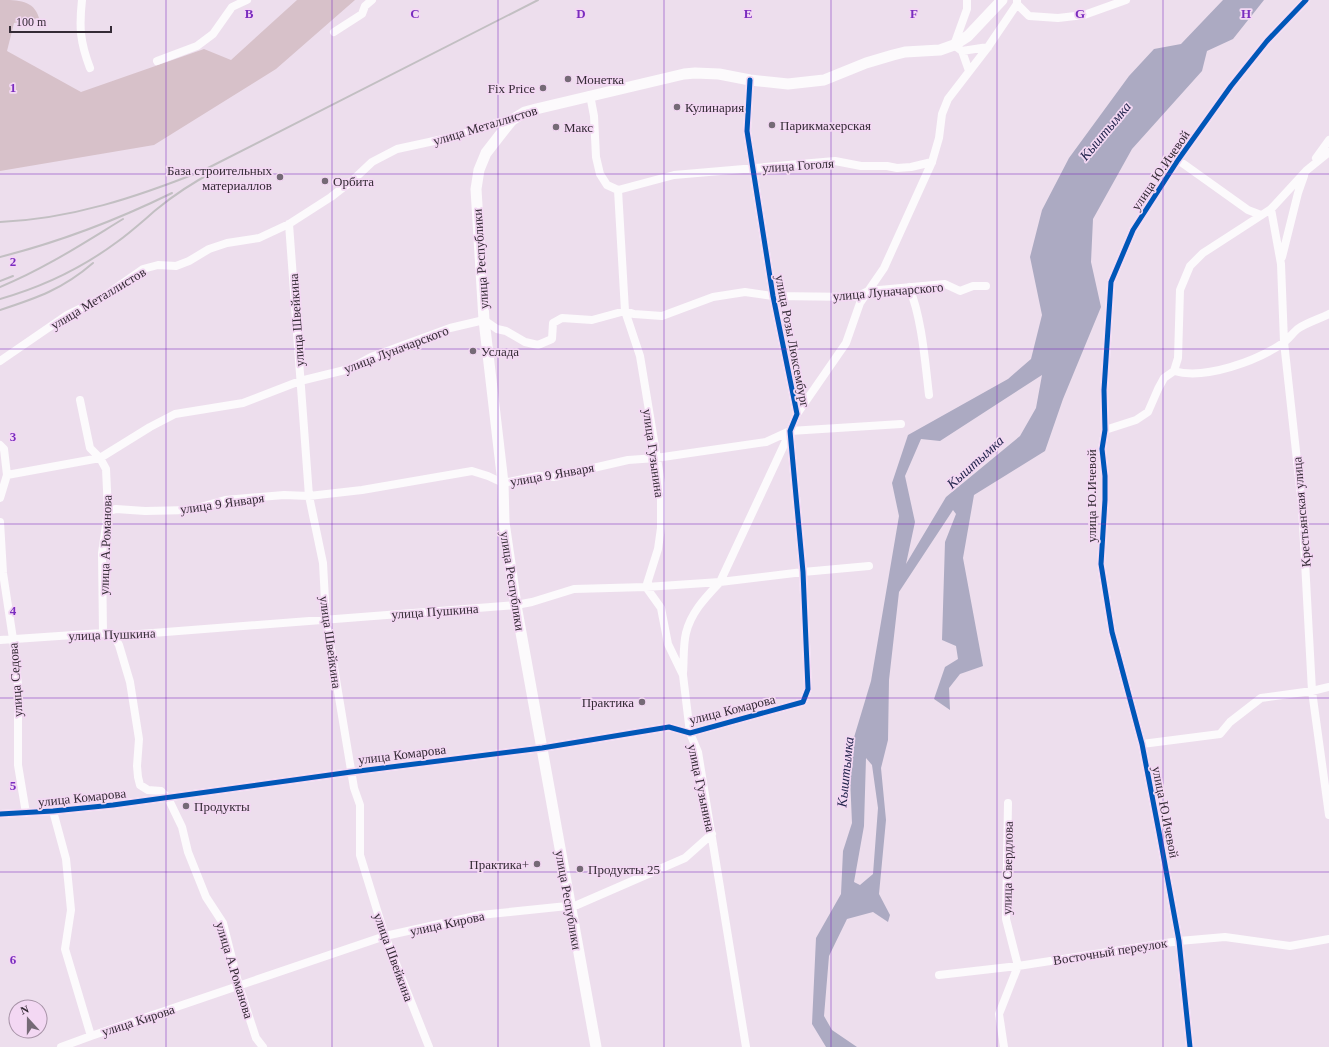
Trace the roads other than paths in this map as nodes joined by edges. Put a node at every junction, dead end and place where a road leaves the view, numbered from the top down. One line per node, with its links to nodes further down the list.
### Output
1 (82, 0): 13 (street)
2 (247, 0): 12 (street)
3 (372, 0): 9 (street)
4 (967, 0): 10 (street)
5 (1002, 0): 10 (main road, улица Металлистов)
6 (1126, 0): 8 (street)
7 (1306, 0): 20 (street, улица Ю.Ичевой)
8 (1017, 2): 11 (street)
9 (334, 32)
10 (958, 48): 11 (street); 14 (street); 15 (main road, улица Металлистов)
11 (988, 48): 14 (street)
12 (157, 62)
13 (90, 68)
14 (969, 71): 21 (street)
15 (750, 80): 16 (main road, улица Металлистов); 22 (street, улица Розы Люксембург)
16 (590, 95): 17 (main road, улица Металлистов); 24 (street)
17 (512, 120): 27 (street, улица Металлистов); 35 (main road, улица Республики)
18 (1329, 140): 23 (street)
19 (1329, 152): 23 (street)
20 (1178, 160): 26 (street); 44 (street, улица Ю.Ичевой)
21 (932, 162): 22 (street, улица Гоголя); 31 (street)
22 (754, 168): 24 (street, улица Гоголя); 32 (street, улица Розы Люксембург)
23 (1307, 170): 25 (street); 28 (street)
24 (618, 190): 33 (street, улица Гузынина)
25 (1271, 209): 26 (street); 28 (street, Крестьянская улица)
26 (1261, 215): 38 (street)
27 (289, 224): 37 (street, улица Металлистов); 39 (street, улица Швейкина)
28 (1281, 264): 36 (street, Крестьянская улица)
29 (986, 286): 30 (street, улица Луначарского)
30 (909, 287): 31 (street, улица Луначарского); 40 (street)
31 (868, 291): 32 (street, улица Луначарского); 42 (street)
32 (772, 296): 33 (street, улица Луначарского); 42 (street, улица Розы Люксембург)
33 (625, 311): 35 (street, улица Луначарского); 48 (street, улица Гузынина)
34 (1329, 314): 36 (street)
35 (484, 320): 39 (street, улица Луначарского); 50 (main road, улица Республики)
36 (1284, 342): 38 (street); 67 (street, Крестьянская улица)
37 (0, 361)
38 (1174, 370): 44 (street)
39 (300, 381): 47 (street, улица Луначарского); 51 (street, улица Швейкина)
40 (929, 396)
41 (80, 400): 47 (street, улица А.Романова)
42 (797, 414): 45 (street, улица Розы Люксембург)
43 (901, 424): 45 (street, улица 9 Января)
44 (1105, 430): 70 (street, улица Ю.Ичевой)
45 (790, 431): 48 (street, улица 9 Января); 56 (street, улица Розы Люксембург); 57 (street)
46 (0, 445): 49 (street)
47 (100, 458): 49 (street, улица Луначарского); 53 (street, улица А.Романова)
48 (656, 458): 50 (street, улица 9 Января); 58 (street, улица Гузынина)
49 (7, 475): 52 (street)
50 (503, 483): 51 (street, улица 9 Января); 59 (main road, улица Республики)
51 (309, 496): 53 (street, улица 9 Января); 60 (street, улица Швейкина)
52 (0, 498)
53 (108, 511): 61 (street, улица А.Романова)
54 (0, 522): 63 (street, улица Седова)
55 (869, 566): 56 (street, улица Пушкина)
56 (803, 572): 57 (street, улица Пушкина); 68 (street, улица Розы Люксембург)
57 (720, 582): 58 (street, улица Пушкина); 65 (street)
58 (646, 587): 59 (street, улица Пушкина); 65 (street, улица Гузынина)
59 (516, 605): 60 (street, улица Пушкина); 71 (main road, улица Республики)
60 (326, 620): 62 (street, улица Пушкина); 72 (street, улица Швейкина)
61 (103, 633): 62 (street, улица Пушкина); 63 (street, улица Пушкина)
62 (114, 636): 73 (street)
63 (13, 639): 64 (street, улица Пушкина); 76 (street, улица Седова)
64 (0, 640)
65 (683, 675): 69 (street, улица Гузынина)
66 (1329, 687): 67 (street)
67 (1312, 691): 70 (street); 78 (street, Крестьянская улица)
68 (803, 702): 69 (street, улица Комарова)
69 (690, 733): 71 (street, улица Комарова); 79 (street, улица Гузынина)
70 (1142, 744): 83 (street, улица Ю.Ичевой)
71 (542, 748): 72 (street, улица Комарова); 80 (main road, улица Республики)
72 (352, 772): 73 (street, улица Комарова); 81 (street, улица Швейкина)
73 (168, 798): 75 (street, улица Комарова); 86 (street, улица А.Романова)
74 (1008, 803): 84 (street, улица Свердлова)
75 (53, 811): 76 (street, улица Комарова); 87 (street)
76 (26, 813): 77 (street, улица Комарова)
77 (0, 814)
78 (1329, 815)
79 (712, 834): 80 (street, улица Кирова); 92 (street, улица Гузынина)
80 (570, 906): 81 (street, улица Кирова); 91 (main road, улица Республики)
81 (385, 936): 86 (street, улица Кирова); 90 (street, улица Швейкина)
82 (1329, 939): 83 (street, Восточный переулок)
83 (1179, 941): 84 (street, Восточный переулок); 94 (street, улица Ю.Ичевой)
84 (1018, 966): 85 (street, Восточный переулок); 93 (street)
85 (939, 975)
86 (239, 986): 87 (street, улица Кирова); 89 (street, улица А.Романова)
87 (91, 1036): 88 (street, улица Кирова)
88 (61, 1047)
89 (263, 1047)
90 (429, 1047)
91 (596, 1047)
92 (746, 1047)
93 (1004, 1047)
94 (1190, 1047)

